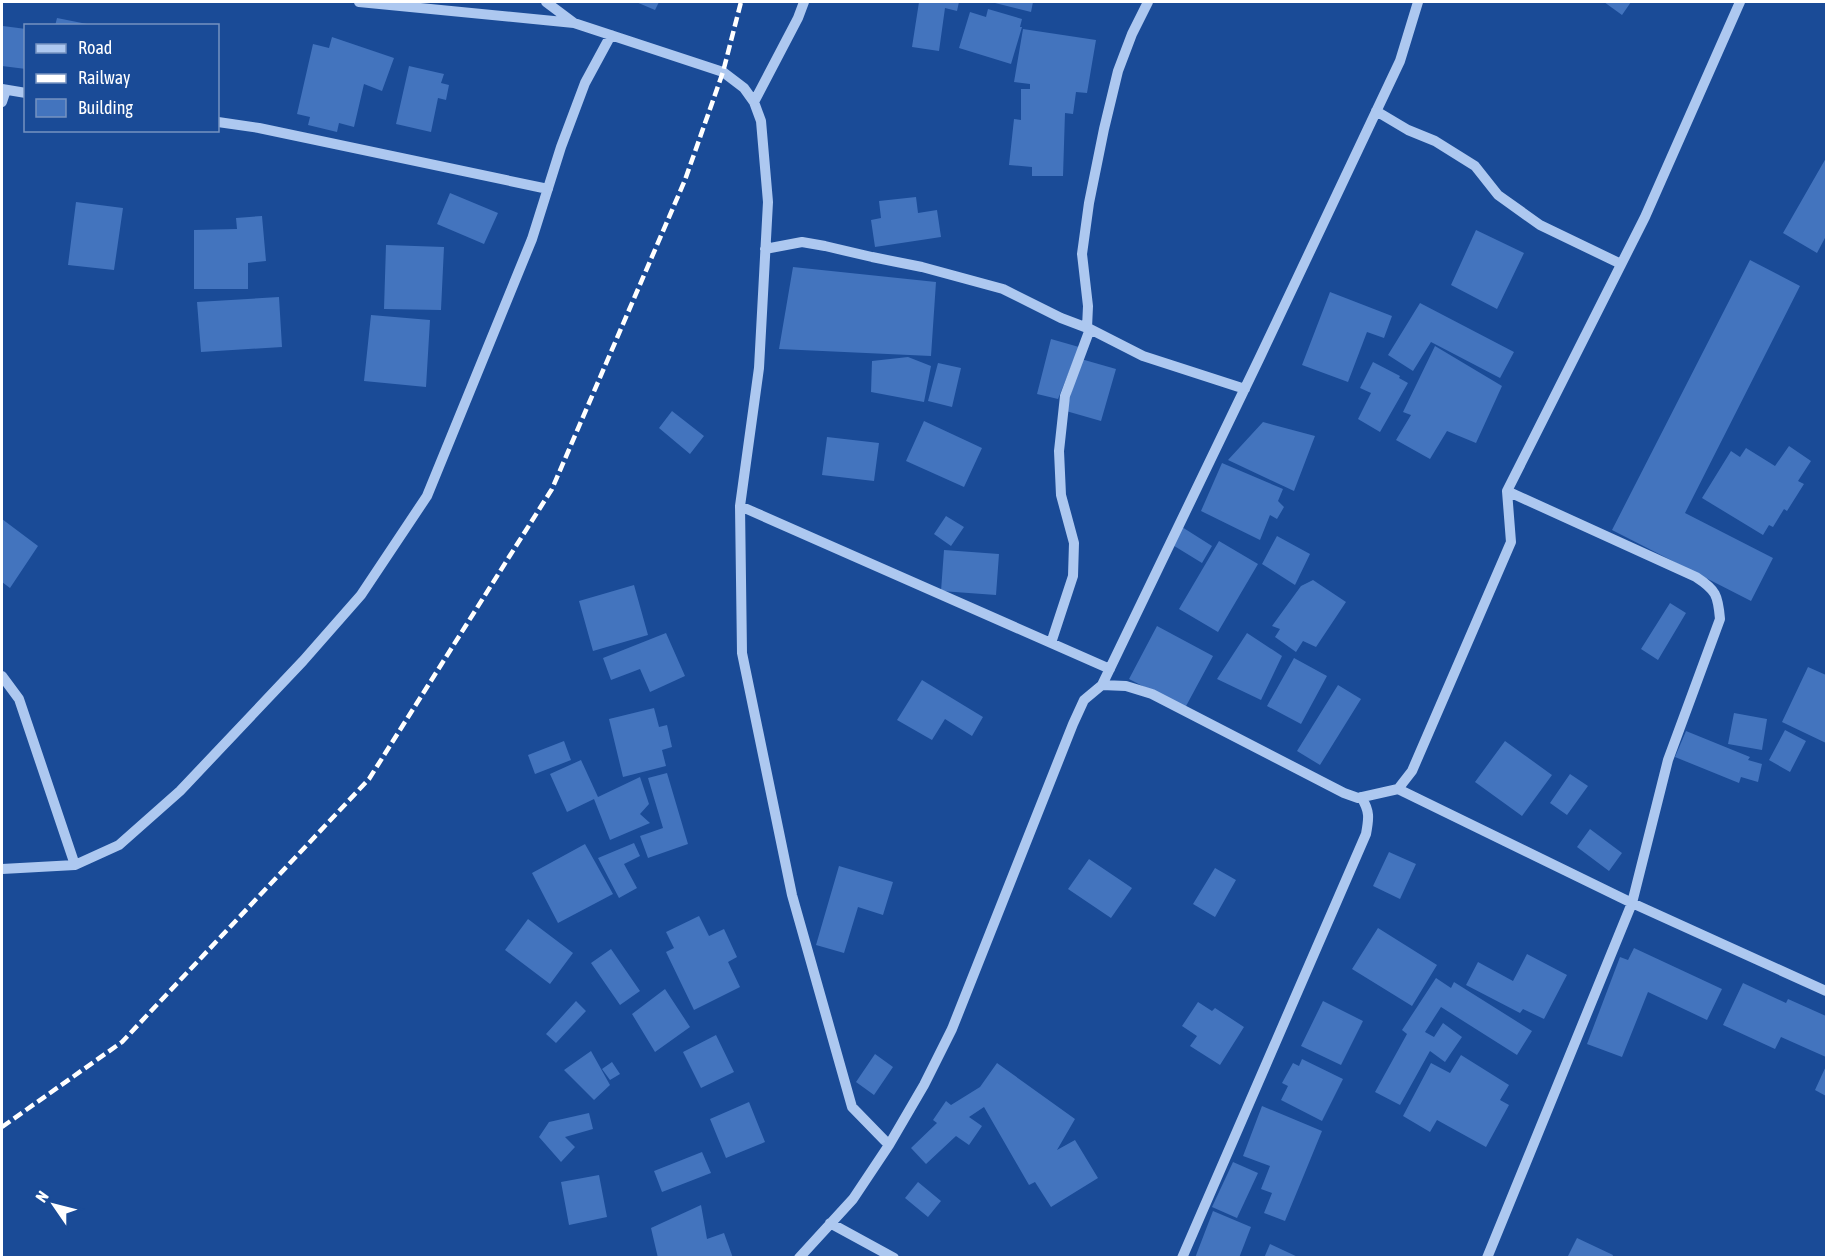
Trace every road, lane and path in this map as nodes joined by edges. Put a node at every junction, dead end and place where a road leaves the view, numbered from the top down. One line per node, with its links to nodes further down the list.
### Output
1 (359, 2): 7 (street)
2 (546, 2): 7 (street)
3 (804, 2): 12 (street)
4 (1148, 2): 18 (street)
5 (1418, 2): 13 (street)
6 (1740, 2): 17 (street)
7 (574, 24): 8 (street)
8 (612, 35): 12 (street); 15 (street)
9 (4, 90): 10 (street); 11 (street)
10 (24, 93)
11 (2, 102)
12 (754, 102): 16 (street)
13 (1376, 111): 17 (street); 19 (street)
14 (219, 122): 15 (street)
15 (549, 189): 28 (street)
16 (765, 249): 18 (street); 21 (street)
17 (1621, 264): 20 (street)
18 (1088, 329): 19 (street); 22 (street)
19 (1245, 389): 23 (street)
20 (1506, 491): 26 (street); 30 (street)
21 (740, 506): 22 (street); 32 (street)
22 (1051, 643): 23 (street)
23 (1110, 669): 25 (street)
24 (2, 676): 28 (street)
25 (1102, 685): 27 (street); 32 (street)
26 (1398, 789): 27 (street); 30 (street)
27 (1361, 797): 36 (street)
28 (75, 865): 29 (street)
29 (2, 869)
30 (1632, 903): 31 (street); 37 (street)
31 (1827, 991)
32 (889, 1145): 33 (street)
33 (830, 1223): 34 (street); 35 (street)
34 (799, 1257)
35 (894, 1257)
36 (1182, 1257)
37 (1487, 1257)

